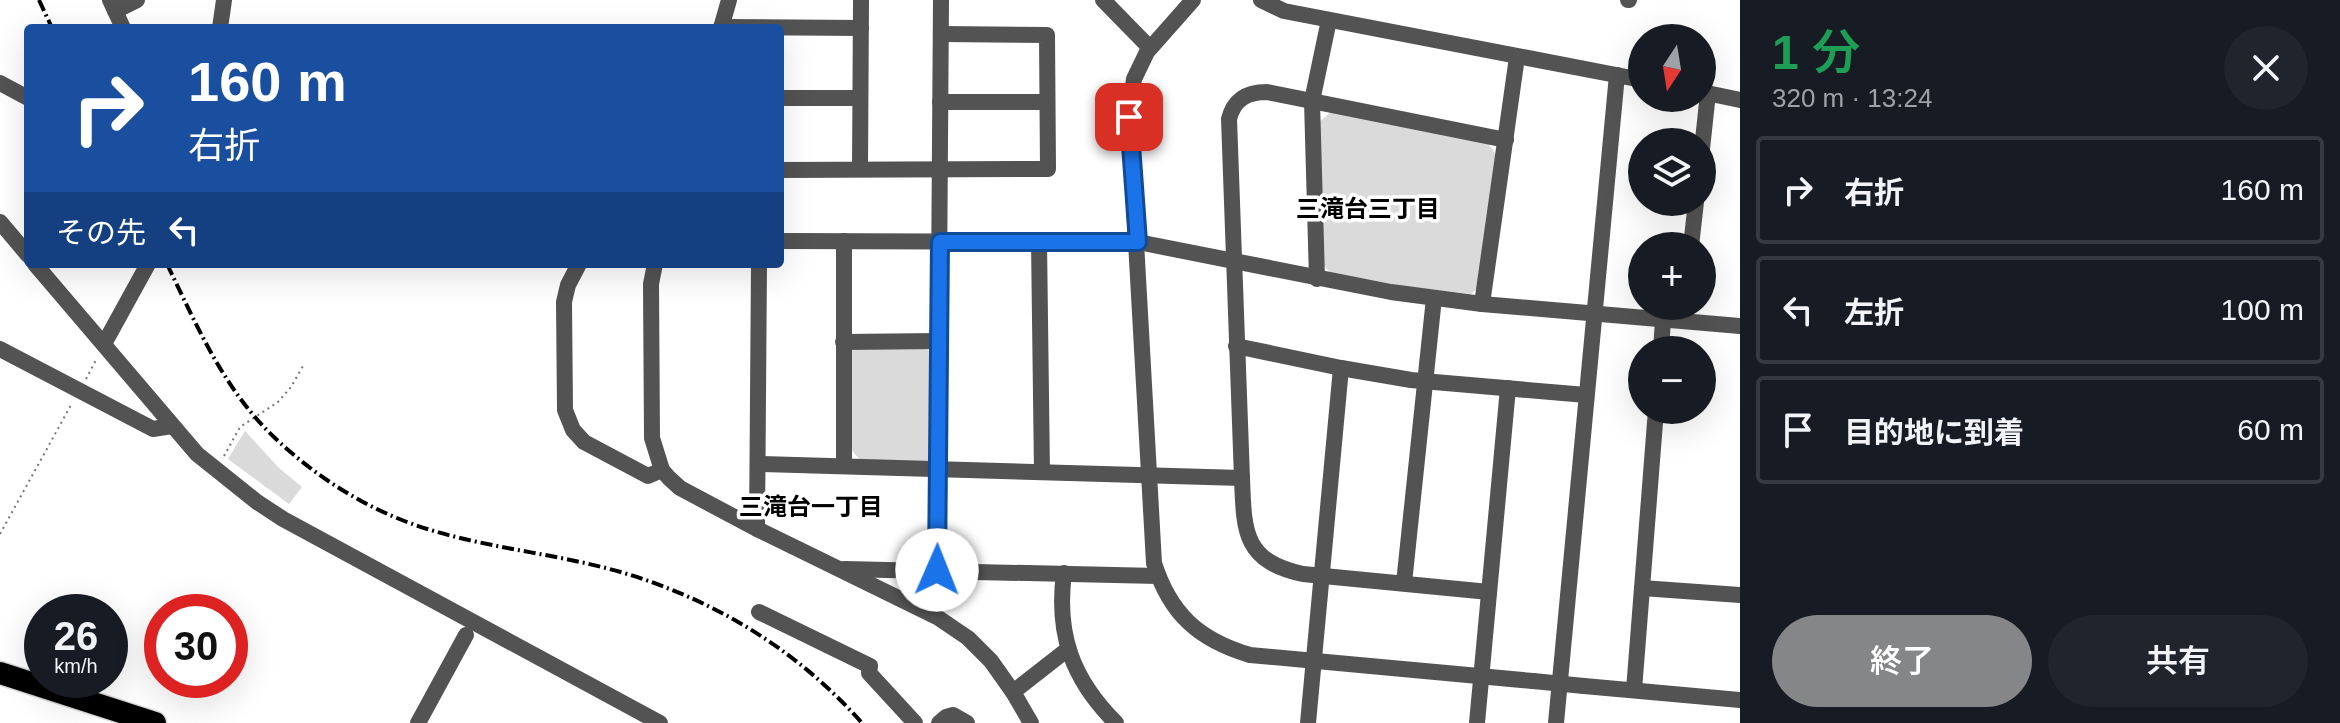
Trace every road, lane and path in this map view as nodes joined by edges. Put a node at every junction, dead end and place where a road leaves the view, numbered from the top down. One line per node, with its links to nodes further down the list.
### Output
1 (137, 0): 9 (street)
2 (224, 0): 12 (street)
3 (729, 0): 13 (street)
4 (861, 0): 15 (street)
5 (941, 0): 16 (street)
6 (1103, 0): 17 (street)
7 (1193, 0): 17 (street)
8 (1261, 0): 10 (street)
9 (112, 5): 11 (street)
10 (1329, 20): 18 (street); 27 (street)
11 (121, 24)
12 (221, 24)
13 (722, 24)
14 (784, 28): 15 (street)
15 (861, 28): 25 (street)
16 (941, 34): 28 (street); 29 (street)
17 (1150, 48): 39 (street)
18 (1517, 57): 19 (street); 30 (street)
19 (1617, 75): 20 (street); 50 (street)
20 (1628, 77)
21 (0, 83): 23 (street)
22 (1716, 95): 26 (street)
23 (24, 96)
24 (784, 98): 25 (street)
25 (859, 98): 31 (street)
26 (1740, 100)
27 (1312, 101): 30 (street); 41 (street); 47 (street)
28 (940, 102): 29 (street); 32 (street)
29 (1047, 102): 32 (street)
30 (1506, 140): 49 (street)
31 (860, 169): 32 (street); 33 (street)
32 (940, 169): 37 (street)
33 (784, 170)
34 (0, 222): 40 (street)
35 (784, 241): 36 (street)
36 (844, 241): 37 (street); 57 (street)
37 (940, 242): 38 (street); 56 (street)
38 (1039, 242): 39 (street); 74 (street)
39 (1138, 242): 41 (street); 75 (street)
40 (24, 250)
41 (1233, 262): 47 (street); 59 (street)
42 (38, 268): 58 (street)
43 (146, 268): 58 (street)
44 (577, 268): 72 (street)
45 (654, 268): 72 (street)
46 (759, 268): 69 (street)
47 (1317, 279): 48 (street)
48 (1434, 298): 49 (street); 63 (street)
49 (1482, 304): 50 (street)
50 (1594, 312): 51 (street); 66 (street)
51 (1628, 316)
52 (1663, 320): 55 (street)
53 (1712, 320): 54 (street)
54 (1740, 326)
55 (1662, 336)
56 (939, 341): 57 (street); 71 (street)
57 (843, 342): 70 (street)
58 (104, 344): 65 (path); 68 (street)
59 (1236, 346): 62 (street); 76 (street)
60 (0, 349): 65 (street)
61 (303, 366): 73 (path)
62 (1341, 368): 63 (street); 82 (street)
63 (1425, 380): 64 (street); 84 (street)
64 (1508, 388): 66 (street); 86 (street)
65 (79, 391): 68 (street); 78 (path)
66 (1586, 395): 108 (street)
67 (1655, 424): 85 (street)
68 (172, 426): 73 (street)
69 (758, 464): 70 (street); 77 (street)
70 (844, 466): 71 (street)
71 (938, 469): 74 (street); 80 (street)
72 (662, 470): 77 (street)
73 (216, 471): 100 (street)
74 (1042, 472): 75 (street)
75 (1149, 476): 76 (street); 83 (street)
76 (1242, 478): 82 (street)
77 (757, 529): 79 (street)
78 (0, 534)
79 (838, 569): 80 (street); 96 (street)
80 (937, 570): 81 (street)
81 (1064, 573): 83 (street); 90 (street)
82 (1322, 575): 84 (street); 91 (street)
83 (1158, 576): 91 (street)
84 (1404, 583): 86 (street)
85 (1642, 588): 87 (street); 95 (street)
86 (1489, 592): 94 (street)
87 (1740, 595)
88 (759, 612): 101 (street)
89 (466, 635): 99 (street)
90 (1068, 649): 96 (street); 105 (street)
91 (1315, 660): 94 (street); 106 (street)
92 (0, 662): 93 (street)
93 (9, 676): 98 (highway)
94 (1483, 676): 95 (street, bridge); 107 (street)
95 (1634, 690): 97 (street)
96 (1013, 692): 104 (street)
97 (1740, 700)
98 (155, 723)
99 (418, 723)
100 (660, 723)
101 (915, 723)
102 (939, 723): 103 (street)
103 (967, 723)
104 (1031, 723)
105 (1116, 723)
106 (1308, 723)
107 (1477, 723)
108 (1556, 723)

